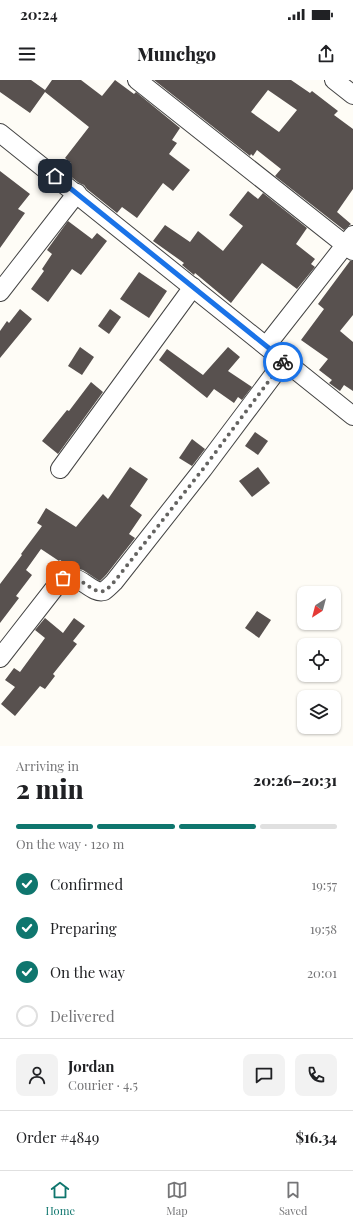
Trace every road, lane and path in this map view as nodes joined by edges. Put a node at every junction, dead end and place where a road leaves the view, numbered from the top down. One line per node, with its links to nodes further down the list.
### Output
1 (138, 80): 6 (street)
2 (334, 80): 3 (street)
3 (353, 95)
4 (0, 133): 5 (street)
5 (77, 194): 7 (street); 8 (street)
6 (350, 243): 9 (street)
7 (193, 287): 9 (street); 12 (street)
8 (0, 292)
9 (266, 346): 10 (street)
10 (284, 361): 11 (street); 13 (street)
11 (353, 416)
12 (60, 469)
13 (0, 658)

